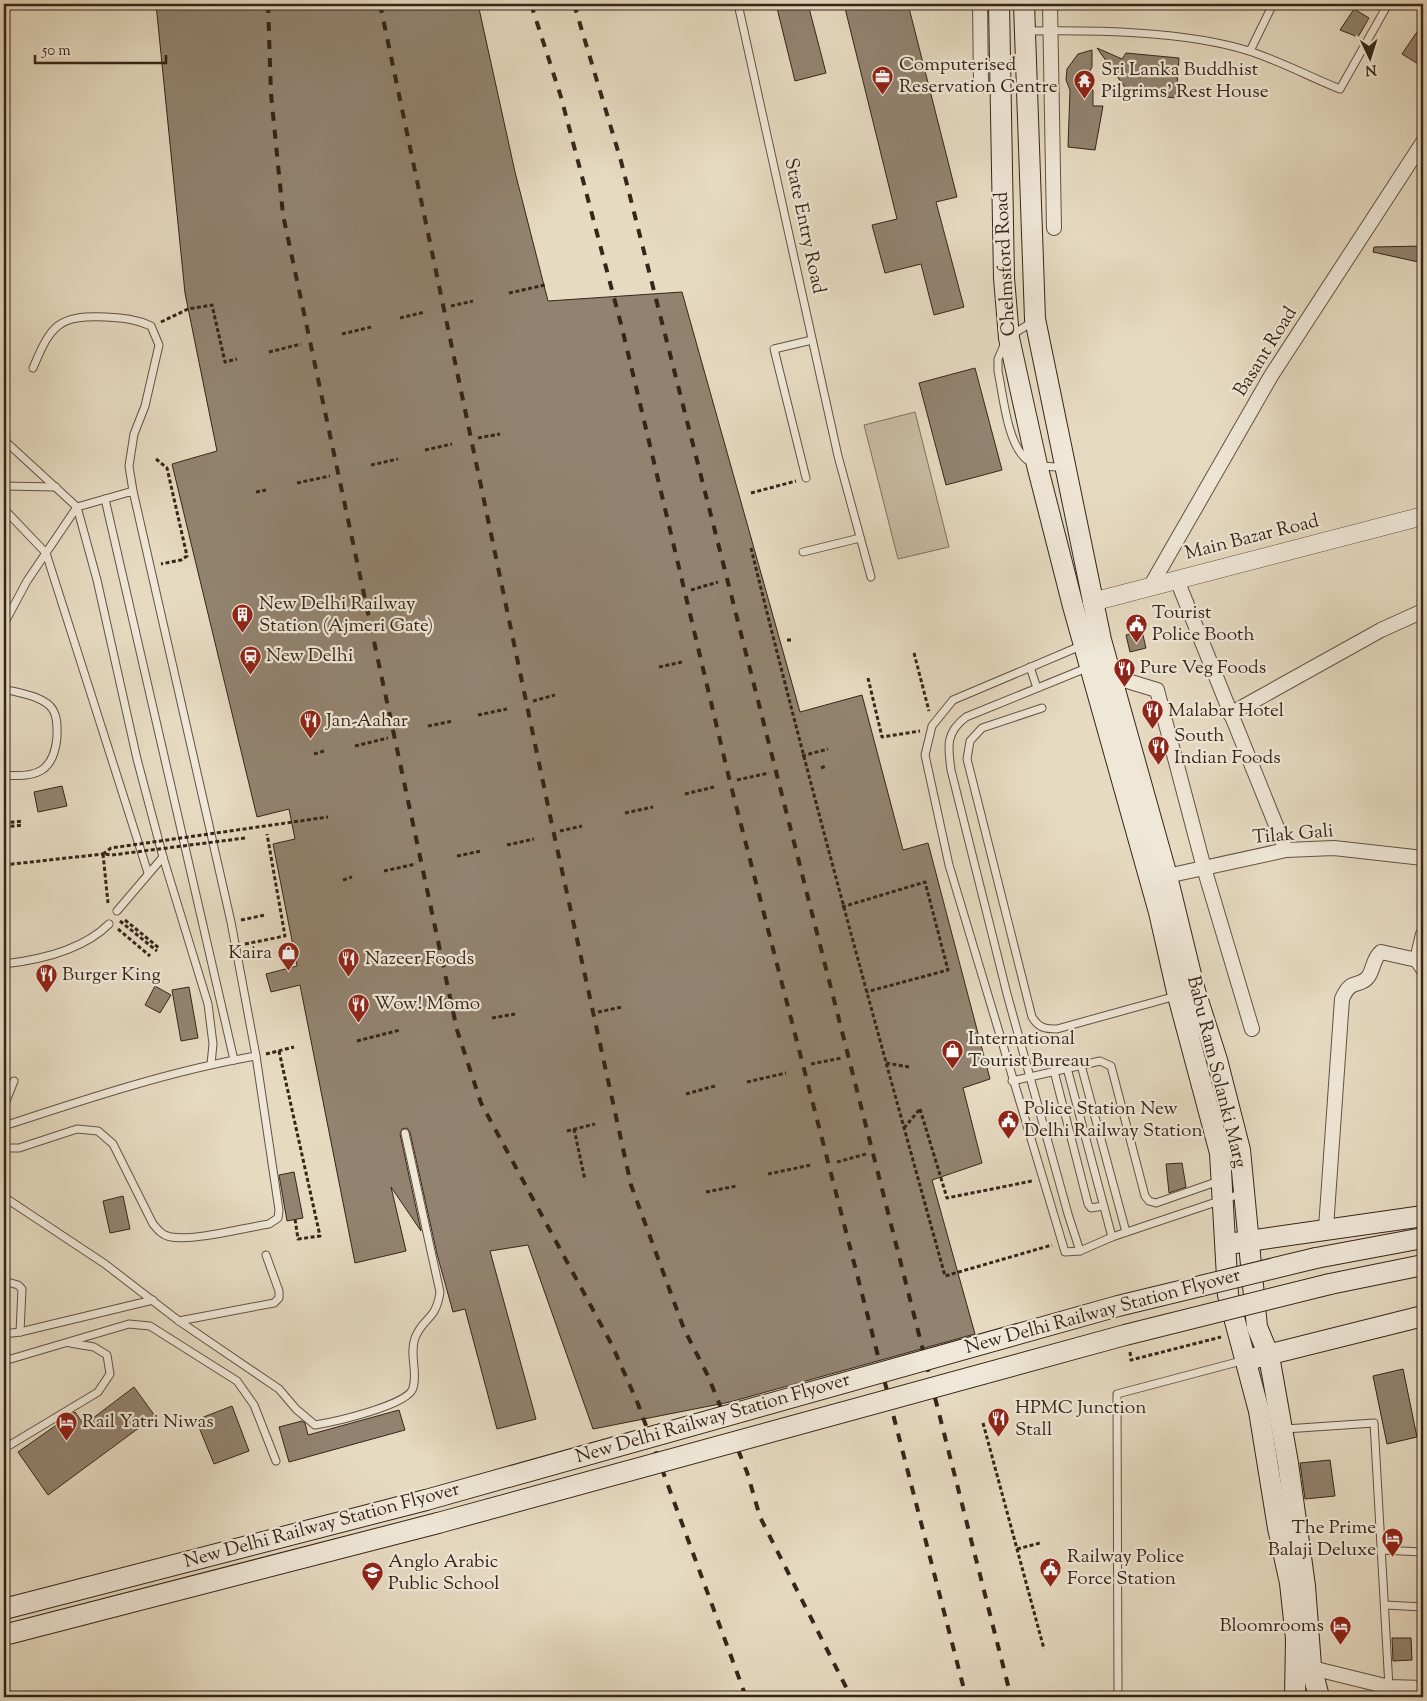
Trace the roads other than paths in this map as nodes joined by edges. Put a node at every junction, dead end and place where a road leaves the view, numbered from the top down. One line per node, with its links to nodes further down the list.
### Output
1 (738, 4): 16 (lane, State Entry Road)
2 (980, 4): 11 (street)
3 (1000, 4): 15 (main road, Chelmsford Road)
4 (1024, 4): 9 (main road, Chelmsford Road)
5 (1050, 4): 8 (street)
6 (1273, 4): 10 (lane)
7 (1388, 4): 10 (lane)
8 (1050, 31): 9 (lane); 10 (lane); 13 (street)
9 (1024, 32): 14 (main road, Chelmsford Road)
10 (1250, 51)
11 (981, 86)
12 (1422, 149): 34 (street, Basant Road)
13 (1054, 228)
14 (1035, 319): 15 (lane); 20 (main road, Chelmsford Road)
15 (1008, 338): 19 (main road, Chelmsford Road)
16 (812, 340): 21 (lane); 29 (lane, State Entry Road)
17 (33, 368): 24 (lane)
18 (4, 440): 23 (lane)
19 (1037, 465): 20 (lane); 36 (main road, Chelmsford Road)
20 (1066, 468): 35 (main road, Chelmsford Road)
21 (806, 478)
22 (4, 486): 23 (lane)
23 (56, 487): 26 (lane)
24 (133, 491): 25 (lane); 61 (lane)
25 (106, 499): 26 (lane); 62 (lane)
26 (77, 507): 31 (lane); 49 (lane)
27 (4, 509): 31 (lane)
28 (1423, 516): 33 (street, Main Bazar Road)
29 (860, 538): 30 (lane); 32 (lane, State Entry Road)
30 (803, 552)
31 (46, 553): 38 (lane); 52 (lane)
32 (871, 577)
33 (1177, 580): 34 (street, Main Bazar Road); 46 (street)
34 (1150, 587): 35 (street, Main Bazar Road)
35 (1092, 602): 39 (main road, Babu Ram Solanki Marg)
36 (1073, 606): 39 (main road, Babu Ram Solanki Marg)
37 (1423, 611): 46 (street)
38 (4, 624)
39 (1092, 642): 40 (lane); 41 (main road, Babu Ram Solanki Marg); 42 (main road, Babu Ram Solanki Marg)
40 (1030, 667): 43 (lane); 69 (lane)
41 (1089, 667): 43 (lane); 59 (main road, Babu Ram Solanki Marg)
42 (1111, 676): 51 (street); 53 (main road, Babu Ram Solanki Marg)
43 (1037, 688): 67 (lane)
44 (4, 689): 47 (lane)
45 (1042, 708): 59 (lane)
46 (1230, 714): 48 (street)
47 (4, 775)
48 (1286, 850): 50 (street, Tilak Gali); 51 (street, Tilak Gali)
49 (163, 857): 52 (lane); 63 (lane)
50 (1423, 858)
51 (1204, 868): 53 (street, Tilak Gali); 60 (street)
52 (148, 873): 54 (lane)
53 (1167, 876): 75 (main road, Babu Ram Solanki Marg)
54 (119, 916)
55 (112, 925): 57 (lane)
56 (1423, 934): 58 (street)
57 (4, 964)
58 (1420, 964): 79 (street)
59 (1178, 996): 74 (main road, Babu Ram Solanki Marg)
60 (1252, 1029)
61 (256, 1056): 62 (lane); 73 (lane)
62 (234, 1060): 63 (lane)
63 (211, 1064): 71 (lane)
64 (1081, 1066): 65 (lane); 74 (lane); 80 (lane)
65 (1067, 1068): 66 (lane); 77 (lane)
66 (1054, 1071): 67 (lane); 77 (lane)
67 (1030, 1077): 69 (lane); 85 (lane)
68 (14, 1081): 70 (lane)
69 (1012, 1081): 85 (lane)
70 (4, 1106)
71 (4, 1126)
72 (405, 1133): 91 (lane)
73 (4, 1148)
74 (1223, 1190): 75 (lane); 80 (lane); 84 (main road, Babu Ram Solanki Marg)
75 (1244, 1192): 83 (main road, Babu Ram Solanki Marg)
76 (4, 1197): 89 (lane)
77 (1104, 1206): 81 (lane)
78 (1423, 1216): 79 (main road)
79 (1326, 1228): 83 (main road)
80 (1126, 1232): 81 (lane)
81 (1112, 1237): 85 (lane)
82 (1423, 1238): 105 (main road, New Delhi Railway Station Flyover, bridge)
83 (1248, 1241): 84 (main road); 95 (main road, Babu Ram Solanki Marg)
84 (1226, 1245): 96 (main road, Babu Ram Solanki Marg)
85 (1080, 1251)
86 (266, 1255): 91 (lane)
87 (1423, 1265): 106 (main road, New Delhi Railway Station Flyover, bridge)
88 (4, 1281): 92 (lane)
89 (153, 1300): 91 (lane); 92 (lane)
90 (1423, 1316): 95 (main road)
91 (179, 1321)
92 (20, 1332): 93 (lane)
93 (4, 1334)
94 (67, 1342): 97 (lane); 99 (lane); 100 (lane)
95 (1269, 1356): 96 (main road); 98 (main road, Babu Ram Solanki Marg)
96 (1245, 1360): 107 (main road, Babu Ram Solanki Marg); 110 (lane)
97 (4, 1361)
98 (1282, 1430): 101 (lane); 107 (main road, Babu Ram Solanki Marg)
99 (10, 1445)
100 (276, 1461)
101 (1381, 1550): 102 (lane); 103 (lane)
102 (1423, 1552)
103 (1385, 1605): 104 (lane); 109 (lane)
104 (1423, 1607)
105 (4, 1609)
106 (4, 1636)
107 (1303, 1666): 109 (street); 111 (main road, Babu Ram Solanki Marg); 112 (main road, Babu Ram Solanki Marg)
108 (1423, 1688): 109 (street)
109 (1389, 1692)
110 (1118, 1697)
111 (1295, 1697)
112 (1319, 1697)

